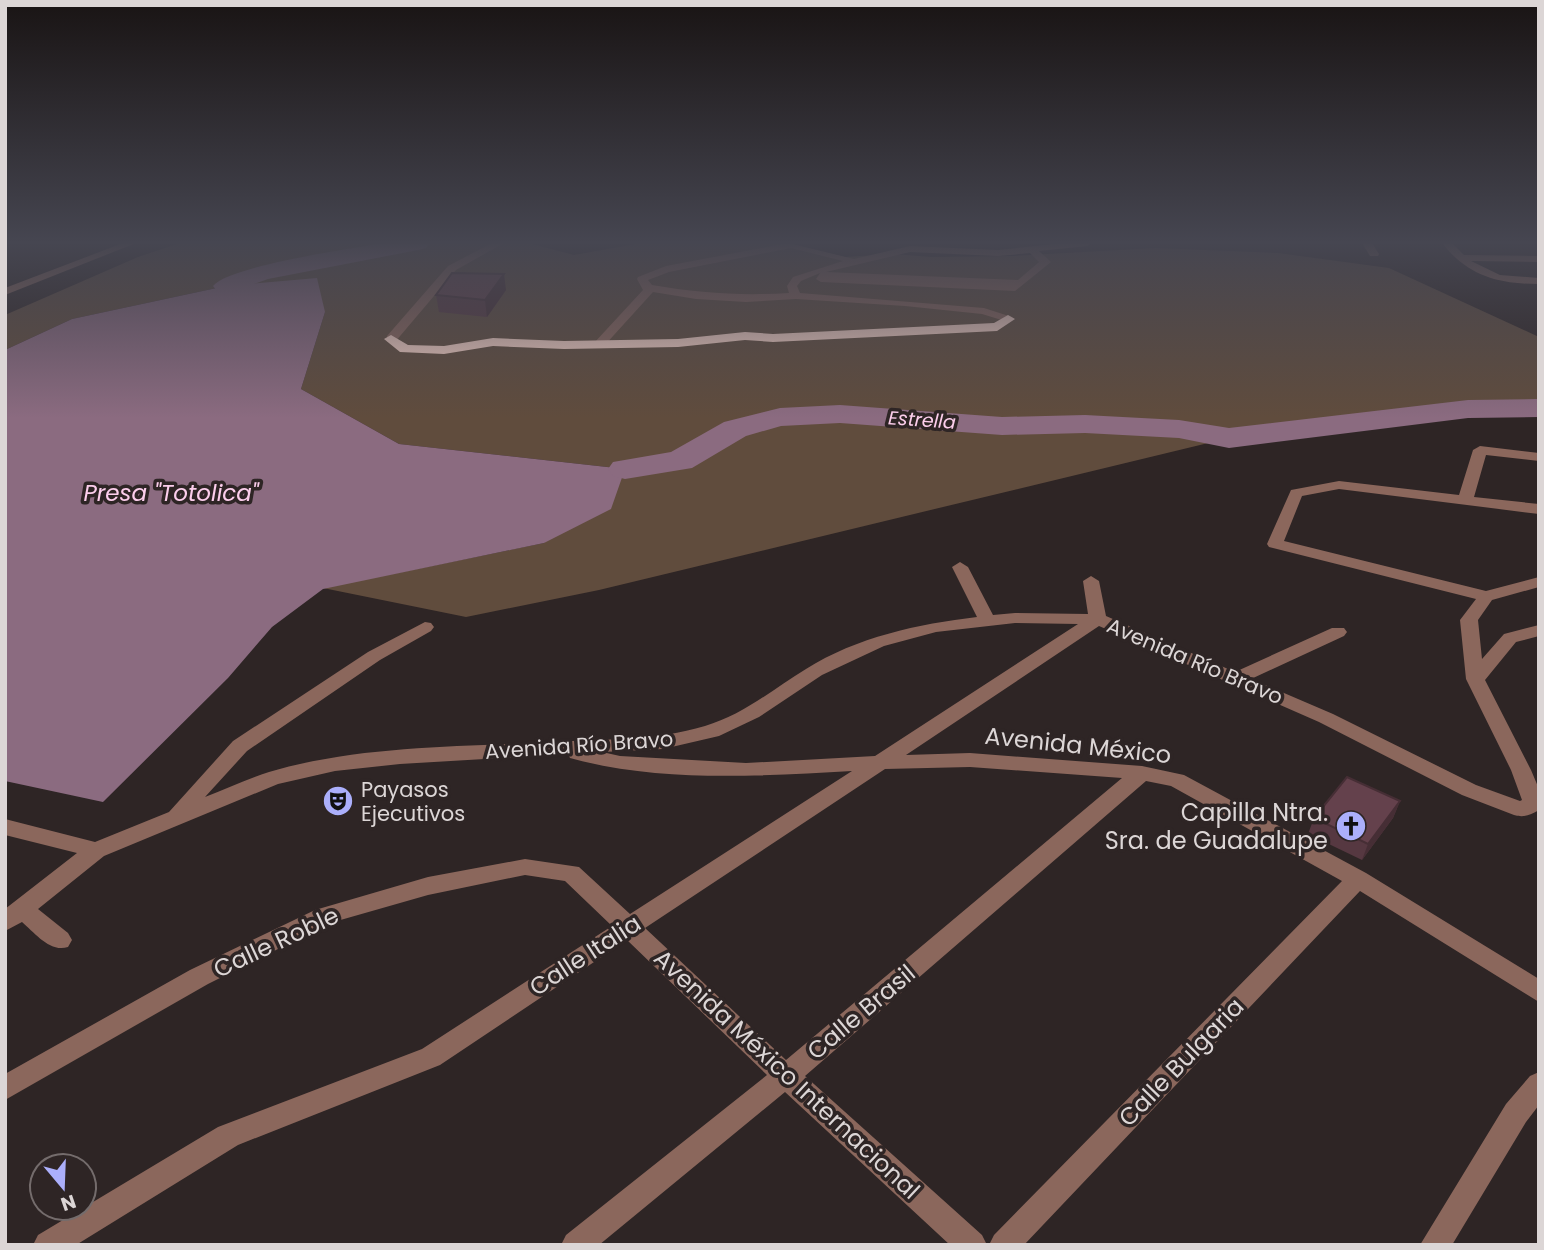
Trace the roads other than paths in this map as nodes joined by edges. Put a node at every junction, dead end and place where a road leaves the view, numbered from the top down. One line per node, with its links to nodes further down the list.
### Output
1 (423, 301): 5 (street)
2 (640, 301): 6 (street)
3 (868, 301): 4 (street)
4 (1008, 319): 6 (highway)
5 (391, 339): 6 (highway)
6 (600, 343)
7 (1539, 457): 8 (street)
8 (1465, 501): 9 (street); 13 (street)
9 (1539, 509)
10 (960, 567): 15 (street)
11 (1091, 581): 14 (street)
12 (1539, 582): 13 (street)
13 (1486, 596): 20 (street)
14 (1098, 619): 15 (street, Avenida Río Bravo); 19 (street, Avenida Río Bravo); 22 (street, Calle Italia)
15 (987, 620): 21 (street, Avenida Río Bravo)
16 (425, 627): 24 (street)
17 (1539, 630): 20 (street)
18 (1338, 632): 19 (street)
19 (1236, 679): 20 (street, Avenida Río Bravo)
20 (1475, 679)
21 (557, 748): 22 (street, Avenida México); 24 (street, Avenida Río Bravo)
22 (883, 762): 23 (street, Avenida México); 30 (street, Calle Italia)
23 (1142, 773): 28 (street, Avenida México); 33 (street, Calle Brasil)
24 (176, 817): 26 (street, Avenida Río Bravo)
25 (5, 827): 26 (street)
26 (96, 850): 29 (street, Avenida Río Bravo)
27 (571, 873): 30 (street, Avenida México Internacional); 35 (street, Calle Roble)
28 (1358, 879): 32 (street, Avenida México); 39 (street, Calle Bulgaria)
29 (13, 915): 31 (street)
30 (628, 926): 33 (street, Avenida México Internacional); 36 (street, Calle Italia)
31 (60, 940)
32 (1539, 992)
33 (786, 1076): 37 (street, Calle Brasil); 38 (street, Avenida México Internacional)
34 (1539, 1084): 40 (street)
35 (5, 1088)
36 (48, 1245)
37 (576, 1245)
38 (972, 1245)
39 (1004, 1245)
40 (1435, 1245)

